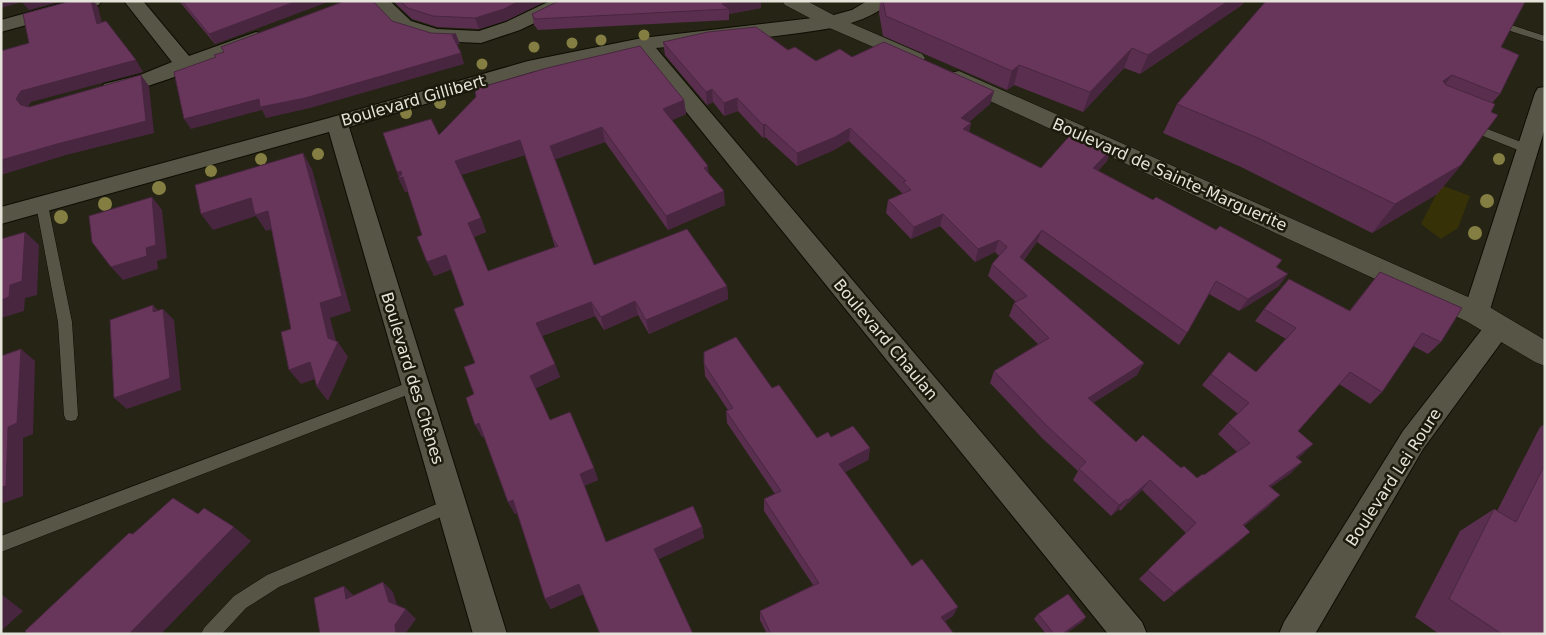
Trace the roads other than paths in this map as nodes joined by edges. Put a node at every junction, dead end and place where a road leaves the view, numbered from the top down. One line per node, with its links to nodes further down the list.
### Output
1 (92, 1): 8 (street)
2 (133, 1): 15 (street)
3 (379, 1): 14 (street)
4 (565, 1): 13 (street)
5 (792, 1): 7 (street, Boulevard de Sainte-Marguerite)
6 (881, 1): 7 (street, Boulevard Gillibert)
7 (832, 22): 12 (street, Boulevard Gillibert); 23 (street, Boulevard de Sainte-Marguerite)
8 (1, 26)
9 (1505, 26): 11 (lane)
10 (274, 32): 15 (street)
11 (1545, 39)
12 (642, 44): 13 (street, Boulevard Gillibert); 31 (street, Boulevard Chaulan)
13 (519, 47): 14 (street, Boulevard Gillibert); 14 (street)
14 (490, 56): 19 (street, Boulevard Gillibert)
15 (185, 65): 17 (street)
16 (1545, 93): 20 (street, Boulevard Lei Roure)
17 (92, 94)
18 (1454, 120): 20 (lane)
19 (337, 122): 21 (street, Boulevard Gillibert); 25 (street, Boulevard des Chênes)
20 (1527, 149): 23 (street, Boulevard Lei Roure)
21 (42, 205): 22 (street, Boulevard Gillibert); 26 (lane)
22 (1, 216)
23 (1488, 320): 24 (street, Boulevard de Sainte-Marguerite); 32 (street, Boulevard Lei Roure)
24 (1545, 354)
25 (415, 386): 27 (street, Boulevard des Chênes); 28 (lane)
26 (71, 415)
27 (451, 505): 29 (lane); 30 (street, Boulevard des Chênes)
28 (1, 544)
29 (210, 634)
30 (490, 634)
31 (1130, 634)
32 (1296, 634)

